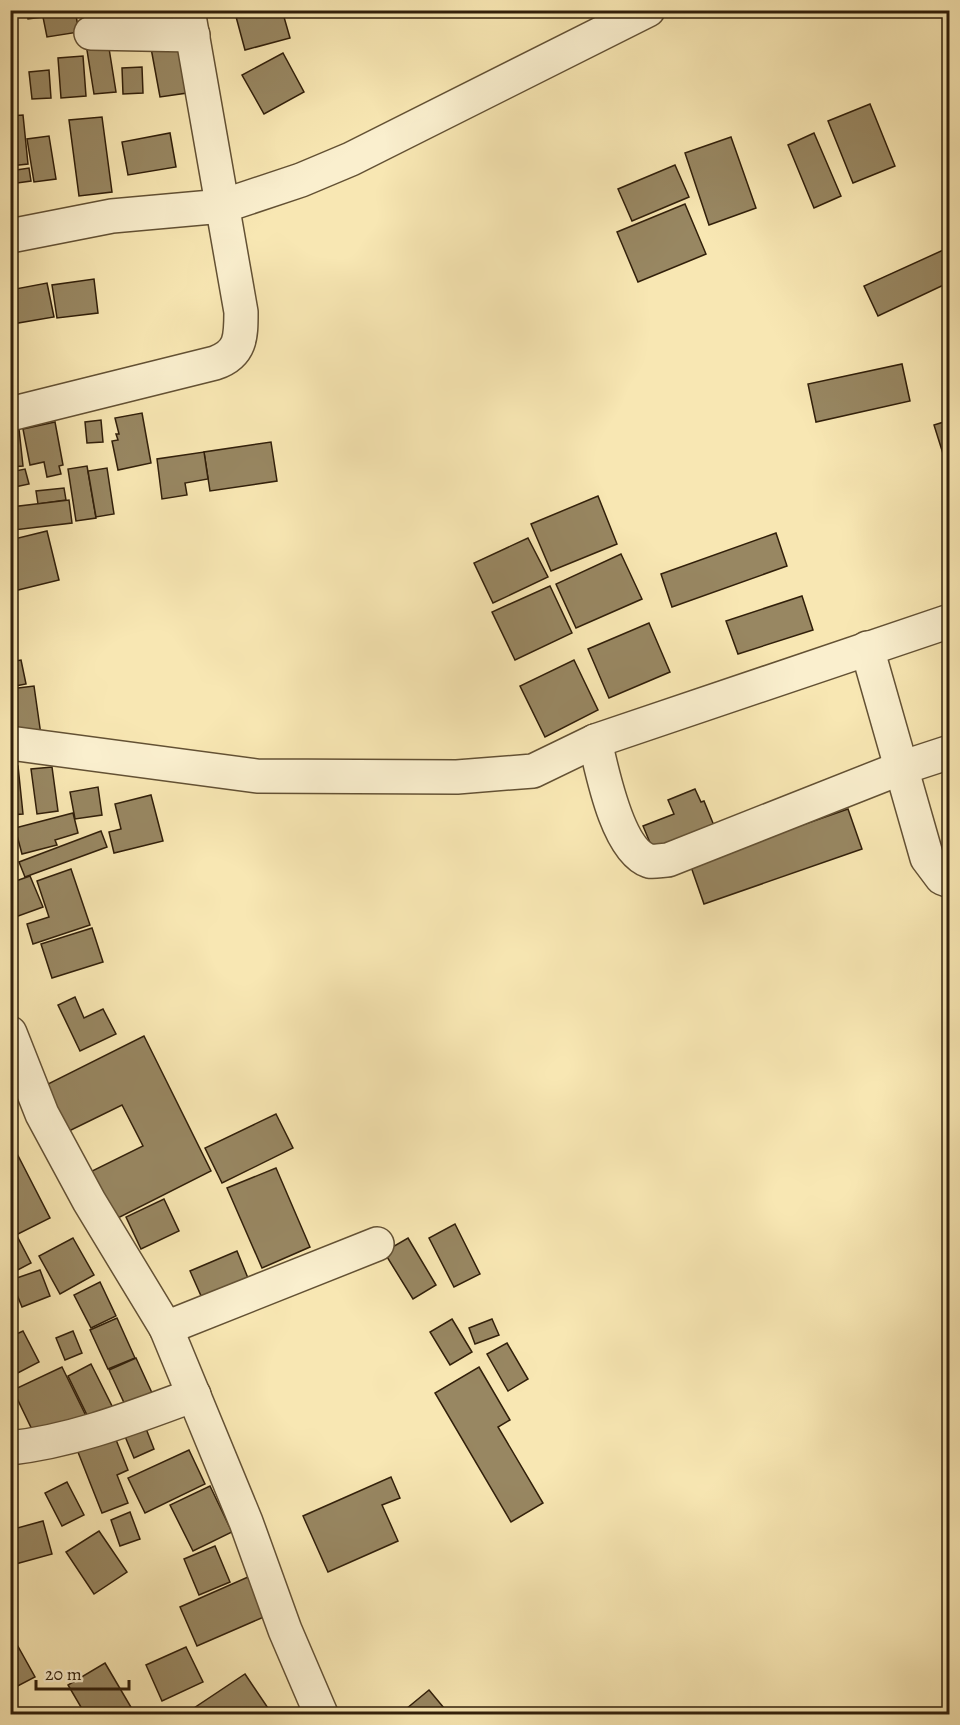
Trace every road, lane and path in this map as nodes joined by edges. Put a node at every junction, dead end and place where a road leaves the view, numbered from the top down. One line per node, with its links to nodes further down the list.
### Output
1 (648, 10): 4 (street)
2 (190, 23): 3 (street); 4 (street)
3 (91, 33)
4 (222, 206): 5 (street); 6 (street)
5 (10, 236)
6 (10, 414)
7 (950, 621): 8 (street)
8 (867, 648): 9 (street); 12 (street)
9 (595, 741): 10 (street); 12 (street)
10 (10, 743)
11 (950, 752): 12 (street)
12 (901, 768): 13 (street)
13 (950, 881)
14 (10, 1033): 16 (street)
15 (377, 1244): 16 (street)
16 (166, 1328): 17 (street)
17 (194, 1395): 18 (street); 19 (street)
18 (10, 1448)
19 (321, 1714)

